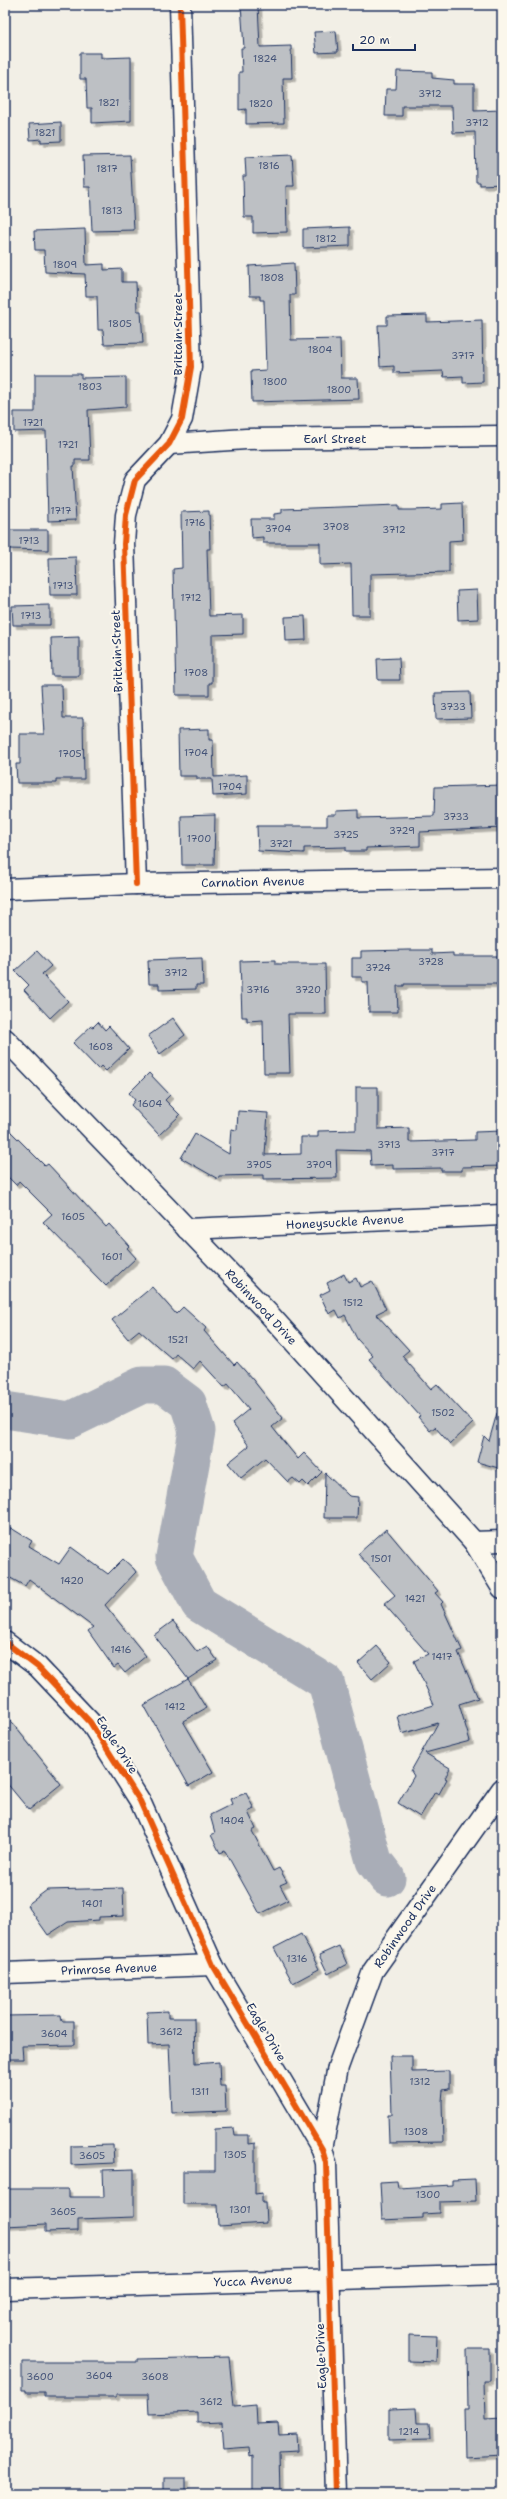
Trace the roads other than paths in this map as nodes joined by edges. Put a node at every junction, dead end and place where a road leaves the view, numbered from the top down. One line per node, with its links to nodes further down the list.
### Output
1 (180, 5): 3 (street, Brittain Street)
2 (502, 436): 3 (street, Earl Street)
3 (169, 444): 5 (street, Brittain Street)
4 (502, 878): 5 (street, Carnation Avenue)
5 (136, 884): 6 (street, Carnation Avenue)
6 (5, 889)
7 (5, 1039): 9 (street, Robinwood Drive)
8 (502, 1215): 9 (street, Honeysuckle Avenue)
9 (188, 1229): 11 (street, Robinwood Drive)
10 (502, 1541): 11 (street)
11 (474, 1542): 12 (street, Robinwood Drive)
12 (502, 1588)
13 (5, 1642): 15 (street, Eagle Drive)
14 (502, 1789): 17 (street, Robinwood Drive)
15 (213, 1965): 16 (street, Primrose Avenue); 17 (street, Eagle Drive)
16 (5, 1973)
17 (322, 2149): 19 (street, Eagle Drive)
18 (502, 2274): 19 (street, Yucca Avenue)
19 (330, 2278): 20 (street, Yucca Avenue); 21 (street, Eagle Drive)
20 (5, 2289)
21 (336, 2494)

